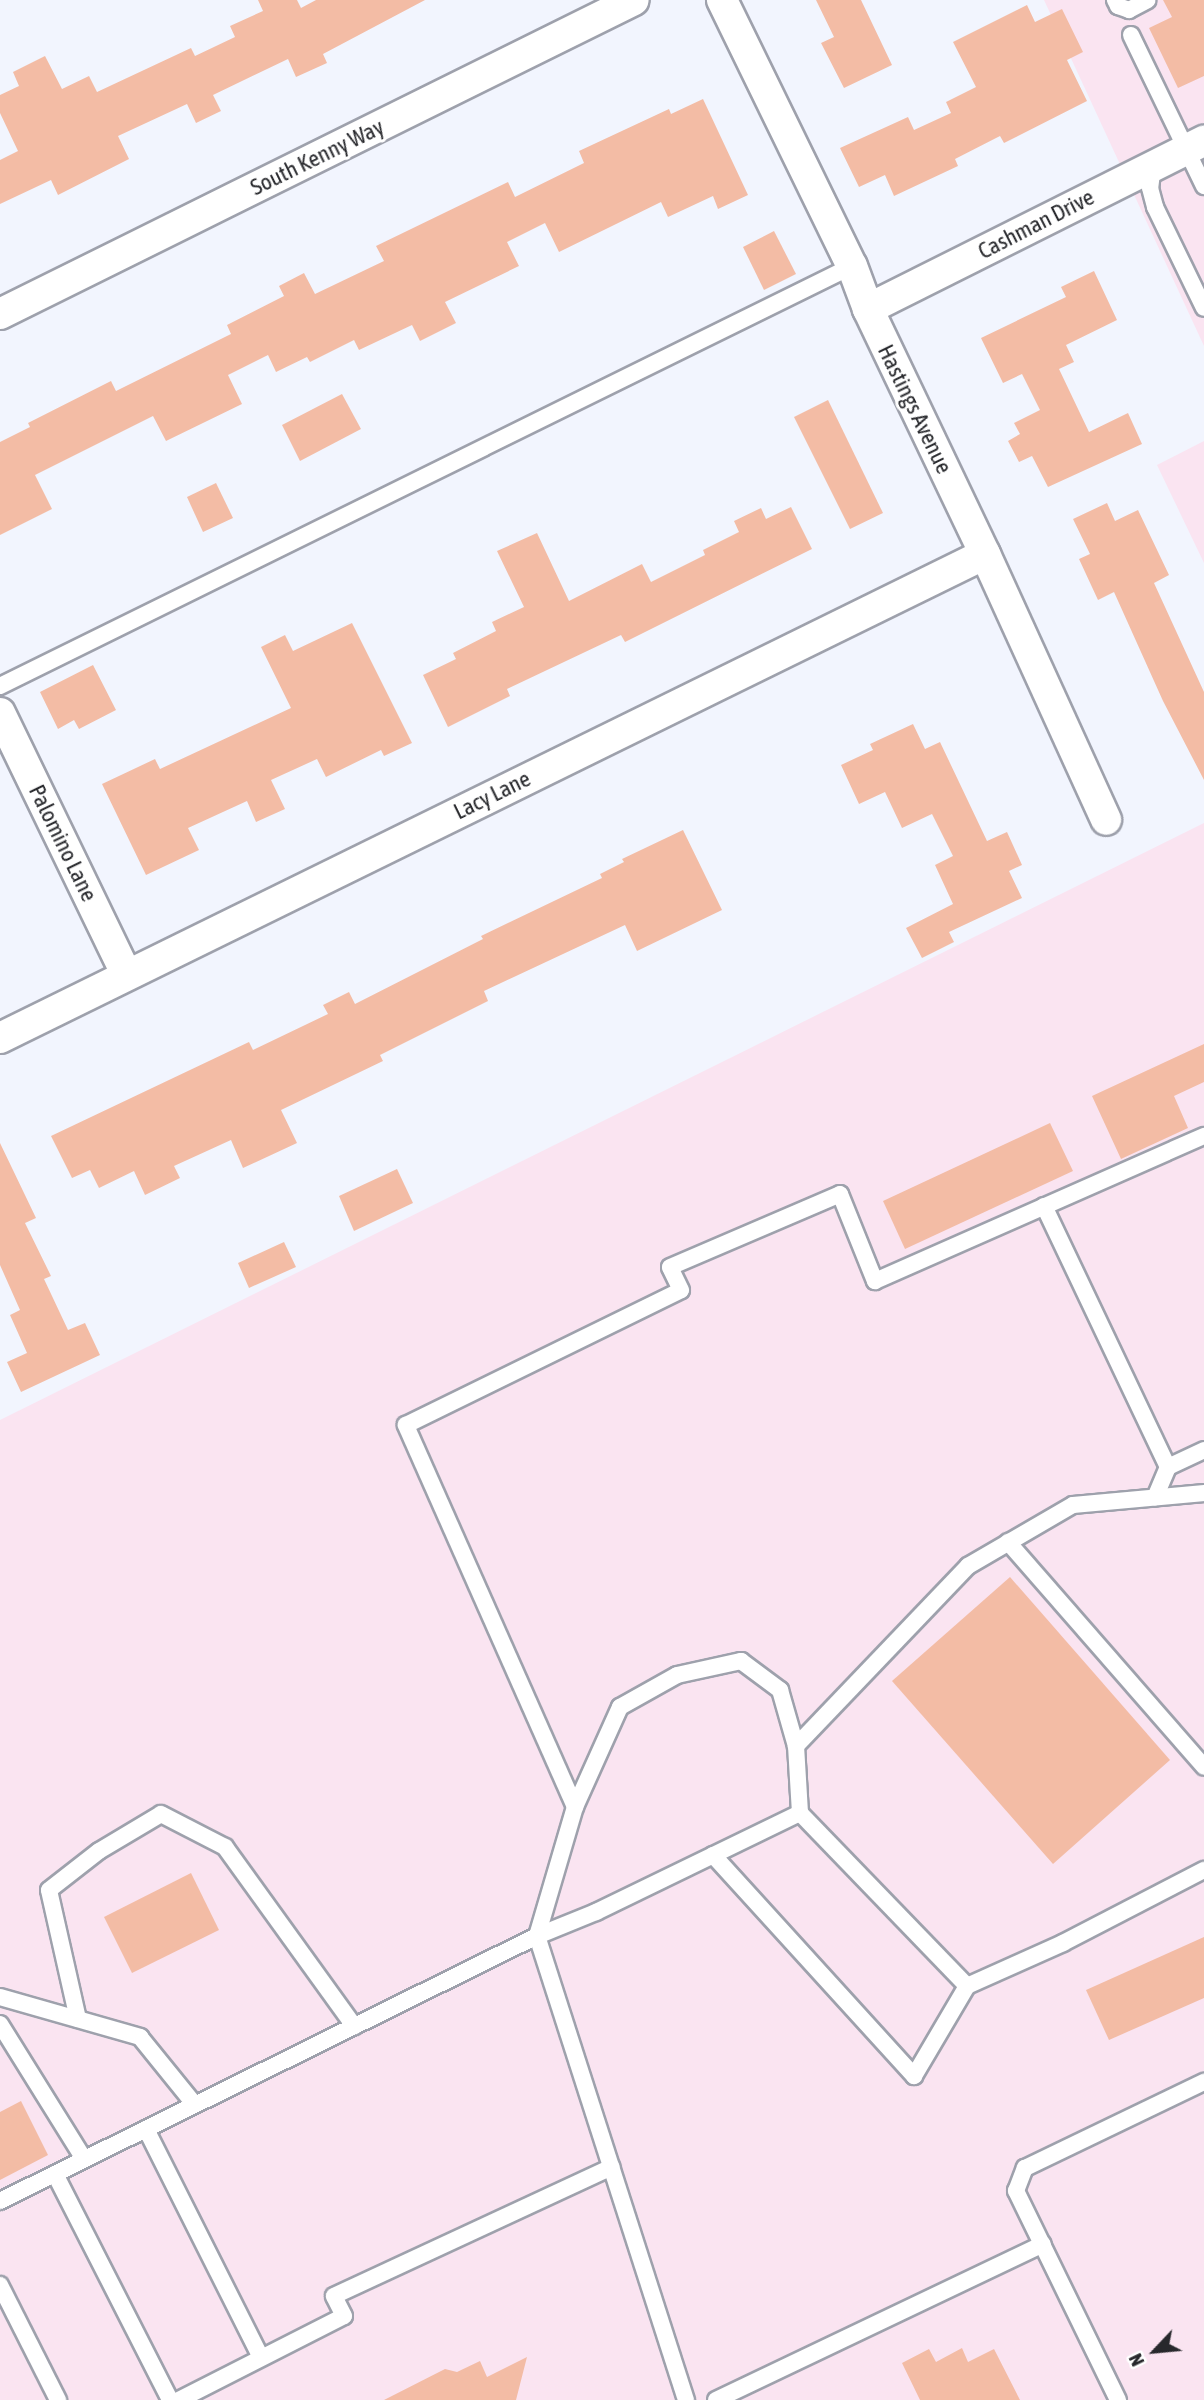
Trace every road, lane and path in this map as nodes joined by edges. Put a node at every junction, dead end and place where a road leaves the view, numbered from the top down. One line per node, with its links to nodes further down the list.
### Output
1 (634, 0): 12 (street, South Kenny Way)
2 (722, 0): 9 (street, Hastings Avenue)
3 (1115, 0): 4 (lane)
4 (1148, 0)
5 (1131, 35): 6 (lane)
6 (1195, 145): 7 (street, Cashman Drive); 8 (lane)
7 (1153, 165): 10 (lane); 11 (street, Cashman Drive)
8 (1204, 186)
9 (852, 266): 11 (street, Hastings Avenue); 14 (lane)
10 (1204, 308)
11 (868, 309): 13 (street, Hastings Avenue)
12 (0, 314)
13 (985, 554): 16 (street, Hastings Avenue); 17 (street, Lacy Lane)
14 (0, 686)
15 (0, 713): 17 (street, Palomino Lane)
16 (1105, 820)
17 (126, 974): 18 (street, Lacy Lane)
18 (0, 1038)
19 (1204, 1136): 20 (lane)
20 (1044, 1206): 22 (lane); 28 (lane)
21 (1204, 1450): 22 (lane)
22 (1168, 1467): 24 (lane)
23 (1204, 1493): 24 (lane)
24 (1155, 1497): 25 (lane)
25 (1008, 1542): 26 (lane); 27 (lane)
26 (796, 1746): 28 (lane); 29 (lane)
27 (1204, 1767)
28 (575, 1807): 32 (lane)
29 (800, 1813): 30 (lane); 33 (lane)
30 (713, 1855): 32 (lane); 33 (lane)
31 (1204, 1870): 33 (lane)
32 (537, 1936): 37 (lane); 42 (lane)
33 (968, 1986)
34 (0, 1997): 35 (lane)
35 (78, 2019): 37 (lane); 39 (lane)
36 (0, 2025): 41 (lane)
37 (354, 2026): 39 (lane)
38 (1204, 2082): 45 (lane)
39 (195, 2105): 40 (lane)
40 (146, 2129): 41 (lane); 47 (lane)
41 (84, 2159): 43 (lane)
42 (612, 2167): 47 (lane); 51 (lane)
43 (55, 2174): 44 (lane); 49 (lane)
44 (0, 2201)
45 (1043, 2244): 52 (lane); 53 (lane)
46 (0, 2285): 48 (lane)
47 (261, 2358): 50 (lane)
48 (58, 2400)
49 (170, 2400)
50 (179, 2400)
51 (686, 2400)
52 (716, 2400)
53 (1118, 2400)

